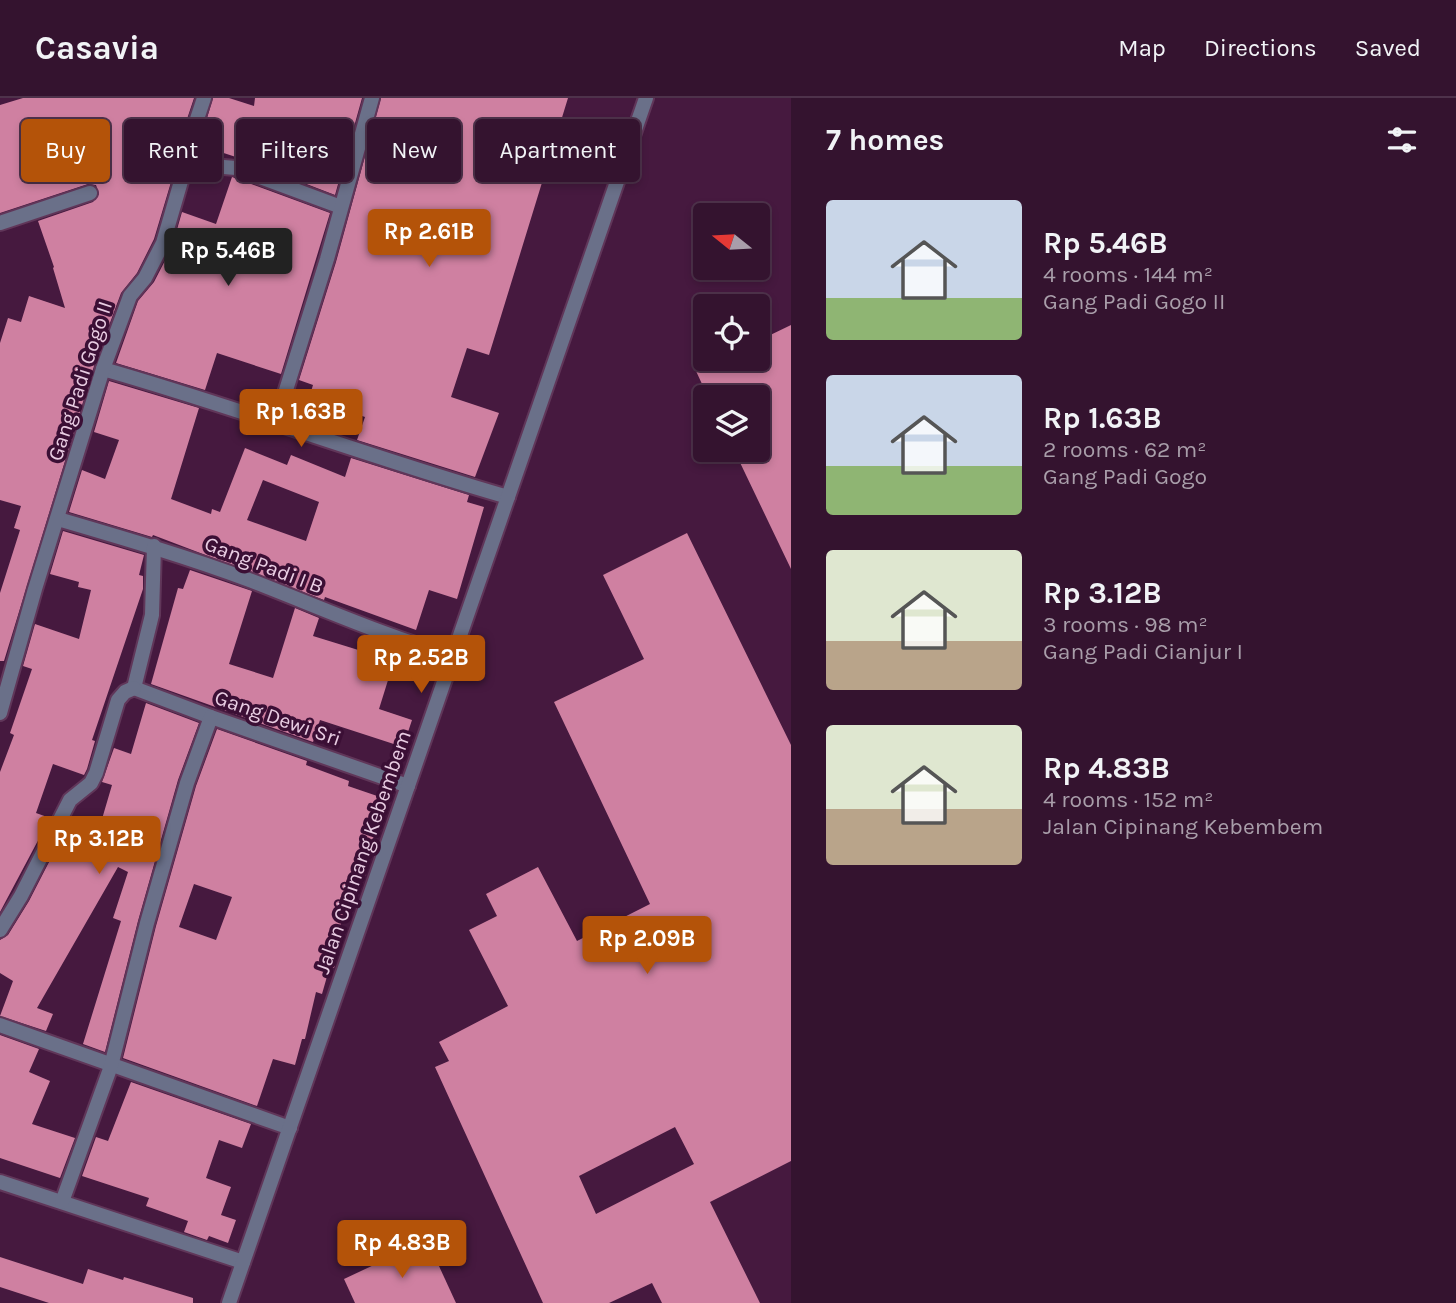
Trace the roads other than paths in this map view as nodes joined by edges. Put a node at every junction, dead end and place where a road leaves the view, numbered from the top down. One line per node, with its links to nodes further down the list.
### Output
1 (204, 98): 4 (street, Gang Padi Gogo II)
2 (372, 98): 8 (street)
3 (646, 98): 12 (street, Jalan Cipinang Kebembem)
4 (197, 119)
5 (222, 166): 8 (street)
6 (181, 182): 10 (street, Gang Padi Gogo II)
7 (90, 193): 9 (street)
8 (341, 207): 11 (street)
9 (0, 223)
10 (103, 369): 11 (street); 13 (street, Gang Padi Gogo II)
11 (276, 422): 12 (street)
12 (508, 497): 15 (street, Jalan Cipinang Kebembem)
13 (58, 519): 14 (street, Gang Padi I B); 17 (street, Gang Padi Gogo II)
14 (154, 546): 15 (street, Gang Padi I B); 16 (street)
15 (453, 656): 19 (street, Jalan Cipinang Kebembem)
16 (134, 688): 18 (street, Gang Dewi Sri); 20 (street)
17 (0, 713)
18 (212, 717): 19 (street, Gang Dewi Sri); 22 (street)
19 (408, 786): 23 (street, Jalan Cipinang Kebembem)
20 (0, 930)
21 (0, 1025): 22 (street)
22 (111, 1066): 23 (street); 25 (street)
23 (290, 1128): 26 (street, Jalan Cipinang Kebembem)
24 (0, 1182): 25 (street)
25 (62, 1202): 26 (street)
26 (243, 1262): 27 (street, Jalan Cipinang Kebembem)
27 (229, 1303)

